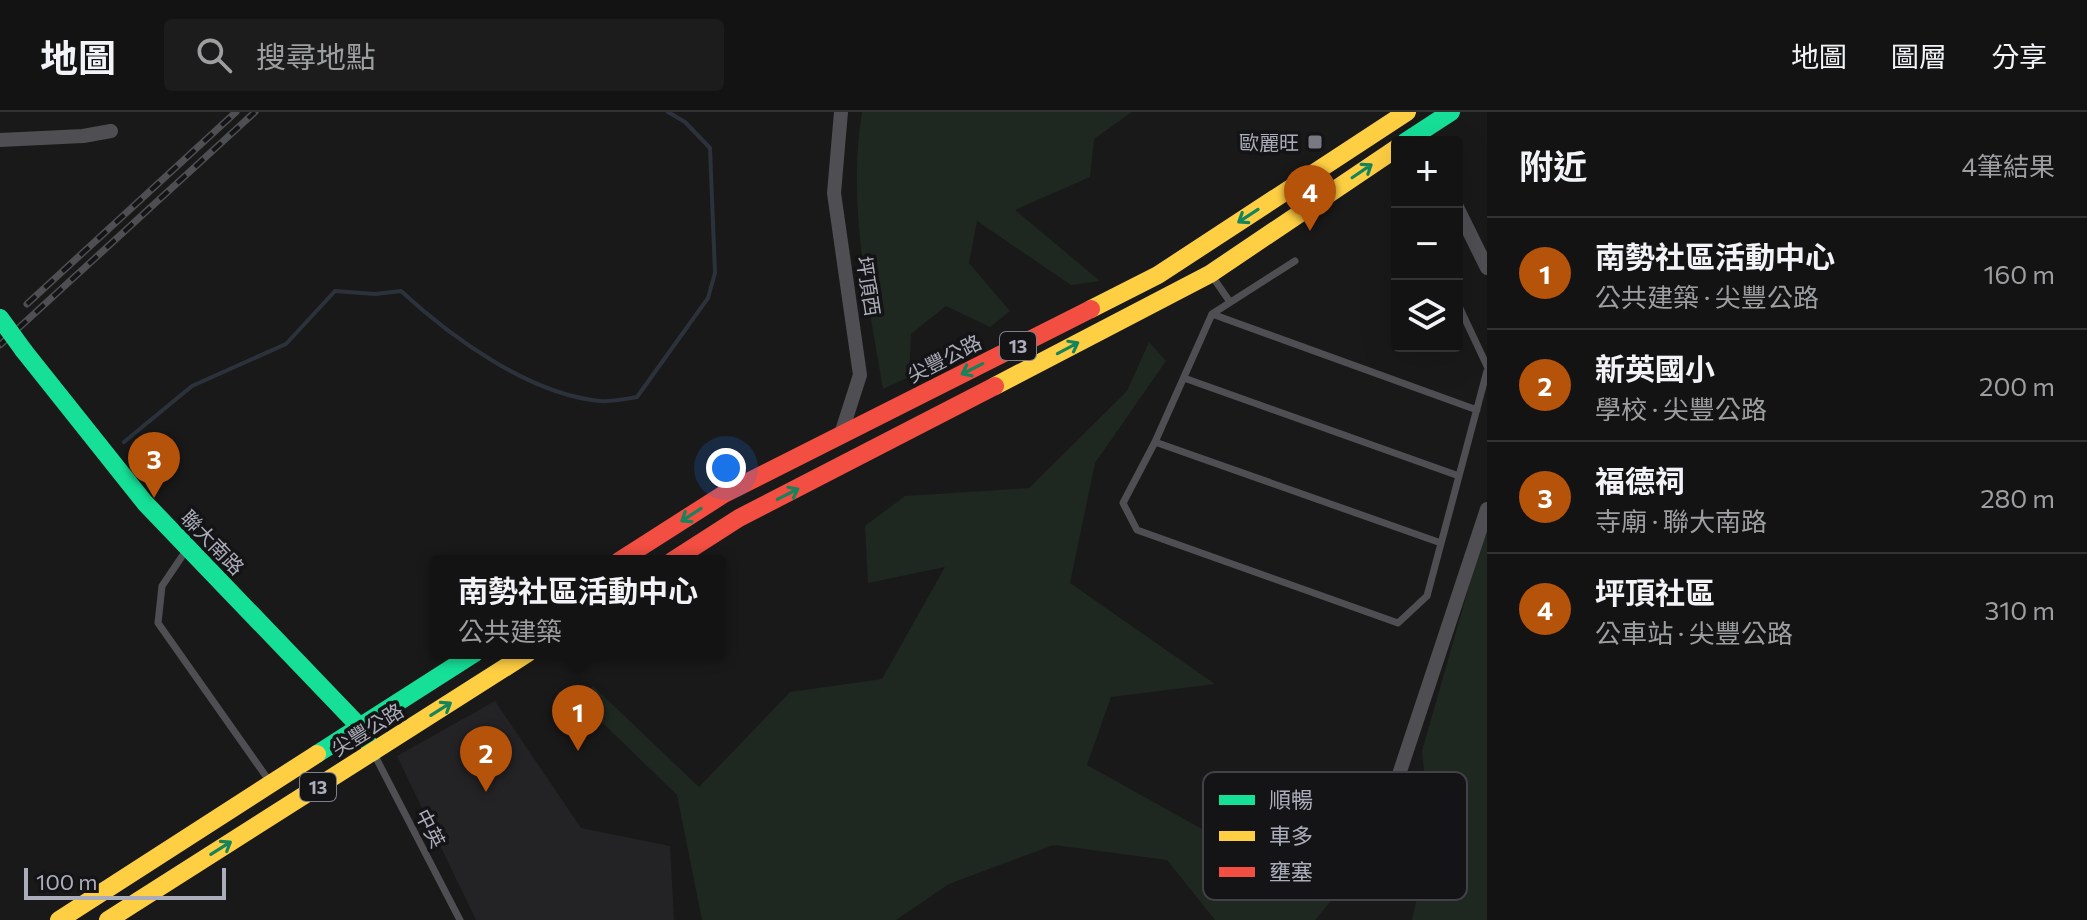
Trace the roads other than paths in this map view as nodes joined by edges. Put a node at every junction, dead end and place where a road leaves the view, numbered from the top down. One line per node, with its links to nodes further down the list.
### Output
1 (841, 112): 20 (street, 坪頂西)
2 (1407, 112): 20 (main road, 尖豐公路 / 13, one-way to 20)
3 (1440, 115): 5 (main road); 6 (street)
4 (111, 131): 7 (street)
5 (1413, 136)
6 (1433, 136)
7 (0, 140)
8 (1391, 152): 12 (main road, 13, one-way to 8)
9 (1457, 208): 11 (street)
10 (1295, 261): 13 (lane)
11 (1487, 268)
12 (1210, 274): 13 (lane); 22 (main road, 13, one-way to 12)
13 (1230, 302): 14 (lane)
14 (1212, 314): 18 (lane); 19 (lane)
15 (1463, 315): 17 (lane)
16 (0, 318): 26 (main road, 聯大南路, bridge)
17 (1487, 369): 19 (lane)
18 (1184, 378): 21 (lane); 23 (lane)
19 (1477, 410): 23 (lane)
20 (840, 435): 22 (street); 27 (main road, 尖豐公路 / 13, one-way to 27)
21 (1155, 442): 25 (lane); 25 (lane)
22 (854, 460): 28 (main road, 13, one-way to 22)
23 (1459, 476): 25 (lane)
24 (1487, 509): 35 (street)
25 (1441, 543)
26 (188, 547): 33 (main road, 聯大南路); 36 (lane)
27 (628, 555)
28 (681, 555)
29 (466, 659): 31 (main road, 尖豐公路 / 13)
30 (519, 659): 32 (main road, 尖豐公路 / 13)
31 (458, 664): 32 (lane); 33 (main road, 尖豐公路 / 13)
32 (476, 686): 34 (main road, 尖豐公路 / 13, one-way to 32)
33 (360, 727): 34 (main road, 聯大南路); 36 (main road, 尖豐公路 / 13)
34 (373, 752): 37 (main road, 尖豐公路 / 13); 40 (lane, 中英)
35 (1400, 772)
36 (271, 783): 37 (lane); 38 (main road, 尖豐公路 / 13)
37 (288, 805): 39 (main road, 尖豐公路 / 13, one-way to 37)
38 (59, 920)
39 (108, 920)
40 (460, 920)

